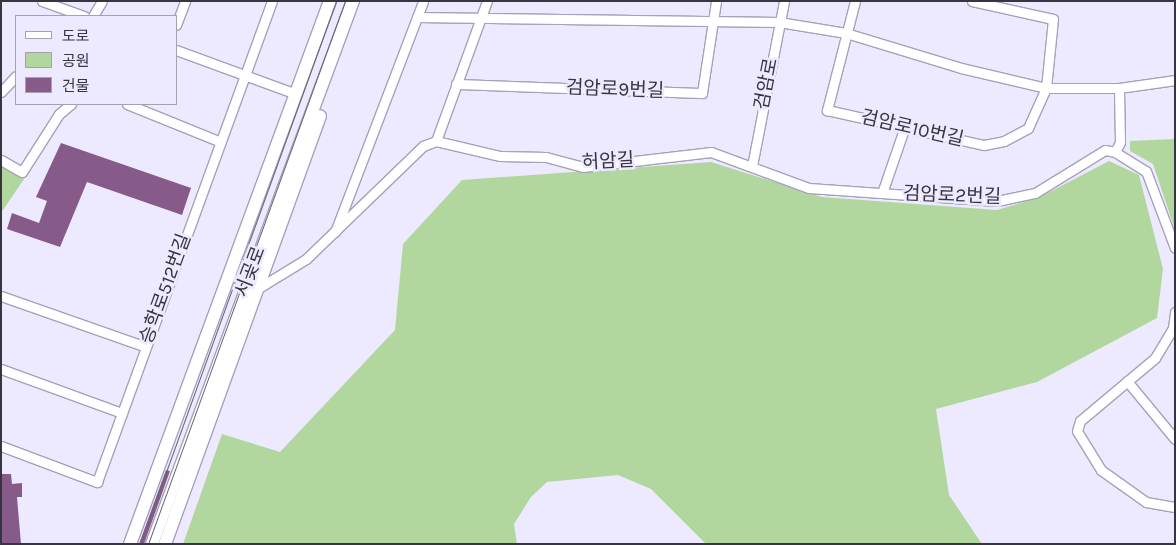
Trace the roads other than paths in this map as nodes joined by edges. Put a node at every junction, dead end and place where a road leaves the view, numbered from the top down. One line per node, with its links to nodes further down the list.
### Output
1 (42, 1): 14 (street)
2 (102, 1): 15 (street)
3 (185, 1): 18 (street)
4 (272, 1): 23 (street, 승학로512번길)
5 (330, 1): 30 (main road, 서곶로)
6 (353, 1): 54 (main road, 서곶로)
7 (361, 1): 42 (main road, 서곶로)
8 (423, 1): 16 (street)
9 (487, 1): 17 (street)
10 (716, 1): 19 (street, 검암로9번길)
11 (784, 1): 20 (street, 검암로)
12 (855, 1): 21 (street, 검암로10번길)
13 (972, 1): 27 (street, 검암로10번길)
14 (81, 15)
15 (94, 15)
16 (417, 17): 17 (street); 40 (street)
17 (481, 18): 19 (street); 26 (street)
18 (178, 20)
19 (715, 21): 20 (street); 26 (street, 검암로9번길)
20 (779, 22): 21 (street); 38 (street, 검암로)
21 (846, 33): 27 (street); 33 (street, 검암로10번길)
22 (178, 51): 23 (street)
23 (246, 75): 30 (street); 35 (street, 승학로512번길)
24 (15, 77): 29 (street)
25 (1175, 80): 28 (street)
26 (456, 84): 34 (street)
27 (1046, 88): 28 (street); 33 (street, 검암로10번길)
28 (1119, 88): 36 (street)
29 (1, 92)
30 (296, 94): 53 (main road, 서곶로)
31 (70, 105): 37 (street)
32 (129, 105): 35 (street)
33 (904, 129): 39 (street)
34 (436, 141): 38 (street, 허암길); 40 (street)
35 (221, 142): 46 (street, 승학로512번길)
36 (1115, 152): 39 (street, 검암로2번길); 41 (street)
37 (1, 160)
38 (752, 166): 39 (street, 검암로2번길)
39 (882, 193)
40 (333, 236): 42 (street)
41 (1175, 248)
42 (257, 289): 55 (main road, 서곶로)
43 (1, 296): 46 (street)
44 (1175, 312): 45 (street)
45 (1174, 328): 48 (street)
46 (144, 346): 49 (street, 승학로512번길)
47 (1, 369): 49 (street)
48 (1127, 381): 50 (street); 52 (street)
49 (122, 413): 51 (street, 승학로512번길)
50 (1175, 439)
51 (1, 446)
52 (1175, 507)
53 (130, 544)
54 (152, 544)
55 (165, 544)

